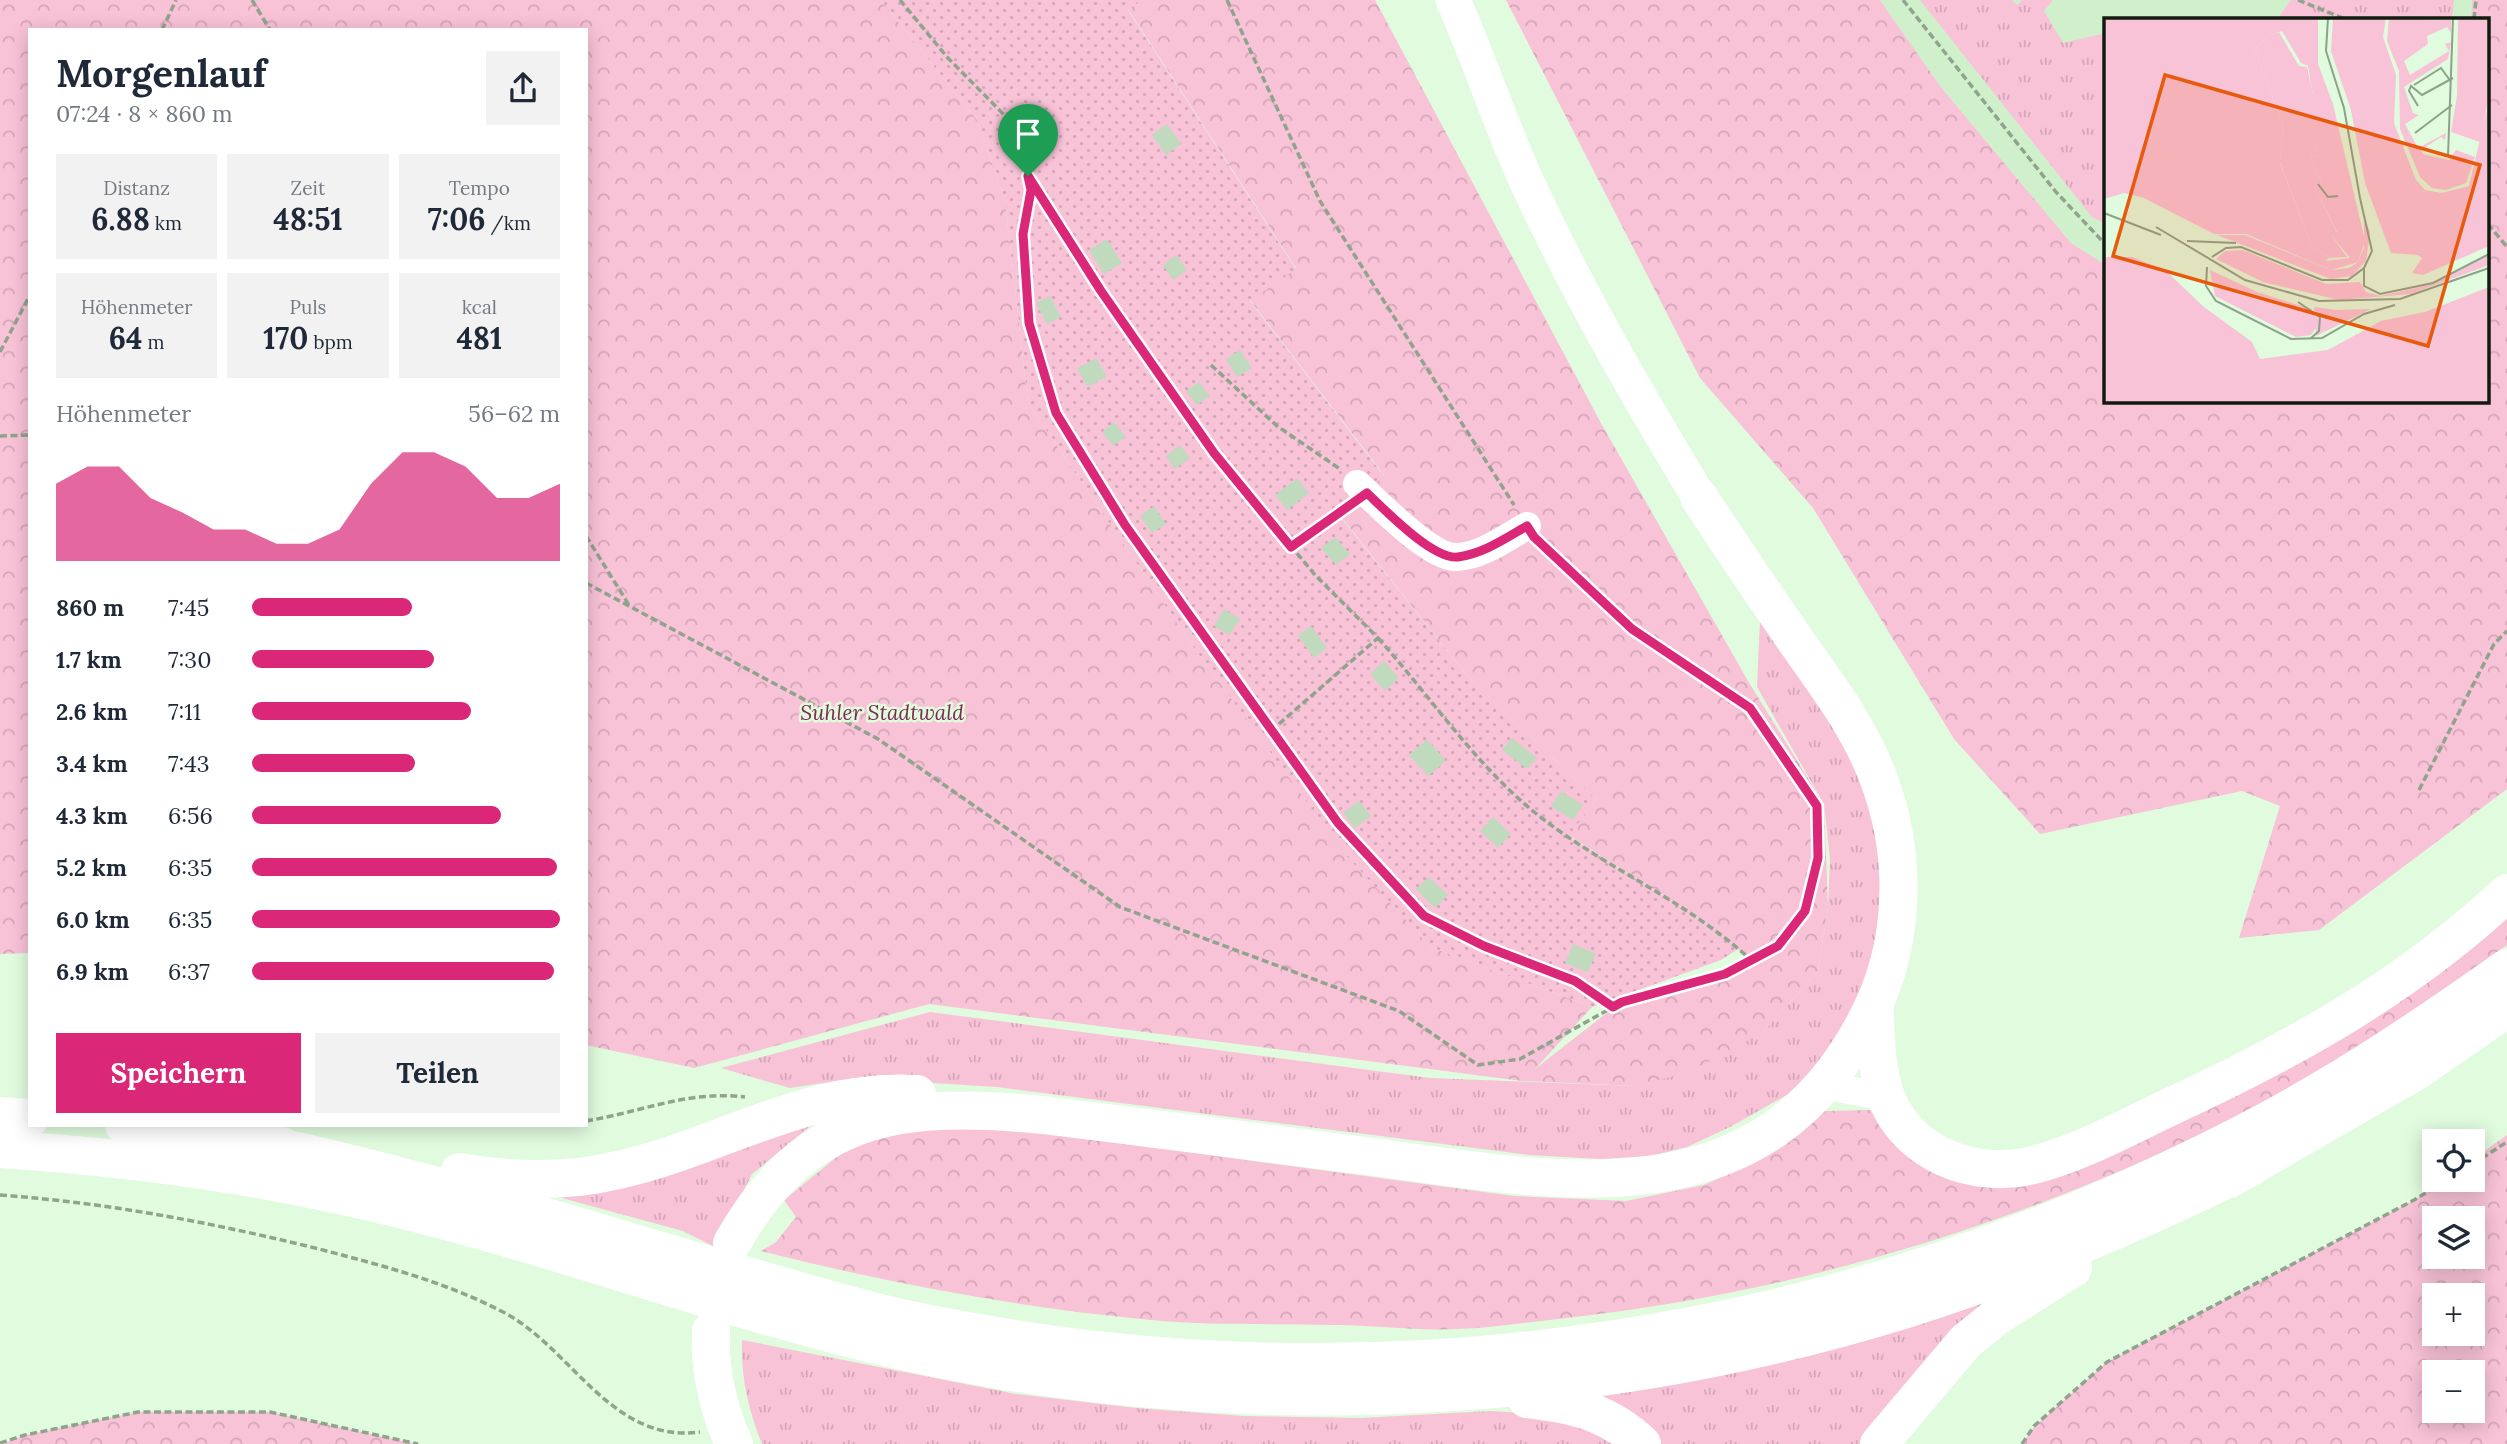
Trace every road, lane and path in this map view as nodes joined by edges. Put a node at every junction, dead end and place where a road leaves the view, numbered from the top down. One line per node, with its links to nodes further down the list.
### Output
1 (176, 0): 11 (path)
2 (252, 0): 12 (path)
3 (900, 0): 13 (path)
4 (1227, 0): 24 (path)
5 (1453, 0): 23 (main road)
6 (1903, 0): 15 (path)
7 (2298, 0): 9 (path)
8 (2476, 0): 10 (path)
9 (2343, 18)
10 (2474, 18)
11 (163, 28)
12 (269, 28)
13 (1028, 176): 26 (path); 31 (path)
14 (2490, 226): 16 (path)
15 (2104, 243)
16 (2507, 247)
17 (28, 299): 18 (path)
18 (0, 352)
19 (1212, 365): 22 (path)
20 (28, 435): 21 (path)
21 (0, 436)
22 (1362, 488): 24 (lane); 26 (path)
23 (1699, 497): 36 (highway)
24 (1527, 526): 34 (path)
25 (588, 539): 28 (path)
26 (1291, 547): 30 (path)
27 (588, 584): 28 (path)
28 (630, 606): 37 (path)
29 (2507, 631): 32 (path)
30 (1378, 638): 31 (path); 34 (path)
31 (1272, 730): 37 (path)
32 (2419, 790)
33 (2507, 893): 41 (highway)
34 (1751, 960): 37 (path)
35 (2507, 968): 56 (highway)
36 (1875, 1004): 39 (highway); 41 (highway)
37 (1613, 1007)
38 (2507, 1008): 51 (highway)
39 (1822, 1085): 41 (lane); 42 (highway)
40 (747, 1097): 45 (path)
41 (1886, 1097)
42 (1043, 1115): 47 (highway); 54 (highway)
43 (0, 1116): 44 (highway)
44 (28, 1118)
45 (588, 1121)
46 (140, 1127): 47 (highway)
47 (256, 1142): 55 (highway)
48 (2507, 1142): 50 (path)
49 (0, 1149): 55 (highway)
50 (2485, 1156)
51 (2250, 1168): 58 (highway); 63 (highway)
52 (2427, 1192): 64 (path)
53 (0, 1195): 59 (path)
54 (732, 1243)
55 (683, 1274): 56 (highway)
56 (770, 1300): 58 (highway)
57 (711, 1331): 59 (highway)
58 (1455, 1392): 62 (highway)
59 (730, 1435)
60 (0, 1443): 61 (path)
61 (418, 1444)
62 (1642, 1444)
63 (1879, 1444)
64 (2022, 1444)

